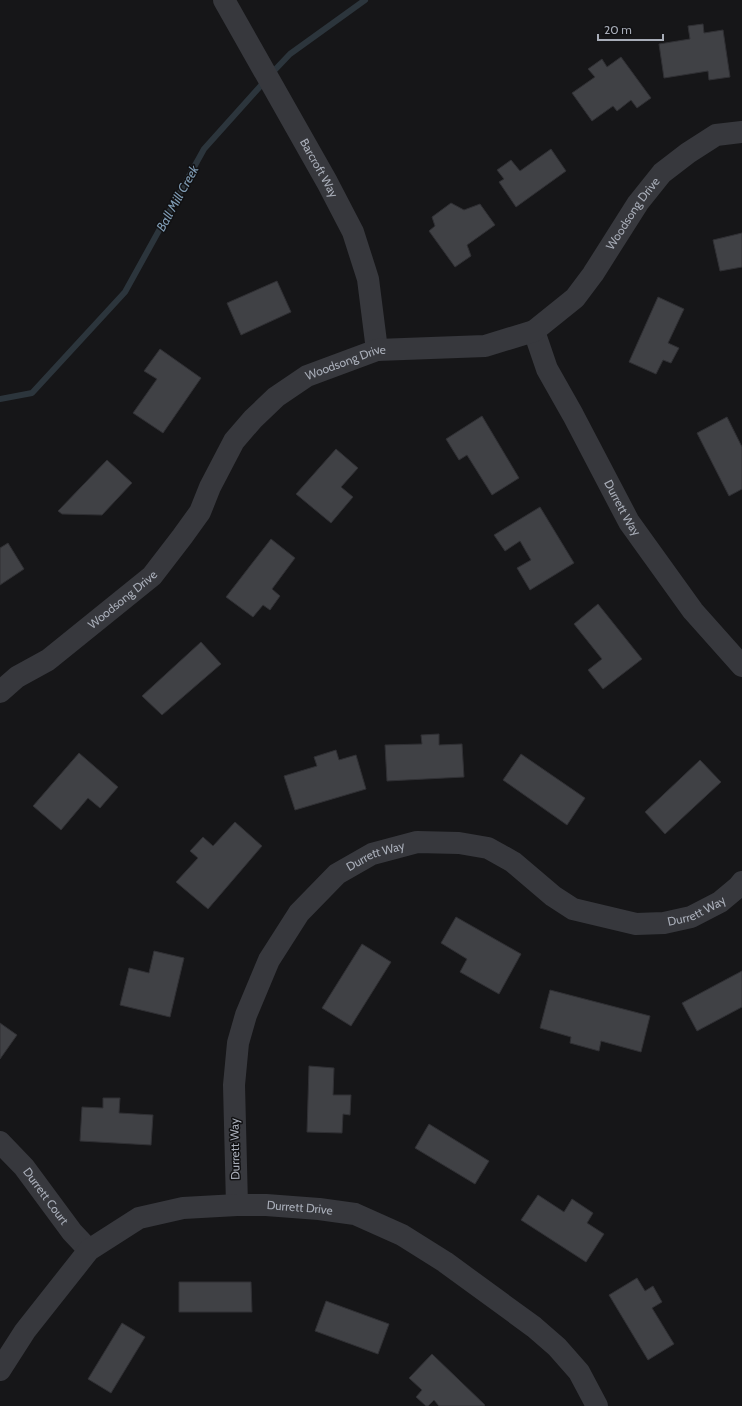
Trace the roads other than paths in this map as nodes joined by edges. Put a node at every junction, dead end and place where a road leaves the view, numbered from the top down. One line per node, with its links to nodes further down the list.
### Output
1 (224, 0): 4 (street, Barcroft Way)
2 (742, 132): 3 (street, Woodsong Drive)
3 (534, 331): 4 (street, Woodsong Drive); 5 (street, Durrett Way)
4 (377, 350): 6 (street, Woodsong Drive)
5 (742, 666)
6 (0, 692)
7 (742, 882): 9 (street, Durrett Way)
8 (0, 1142): 10 (street, Durrett Court)
9 (236, 1205): 10 (street, Durrett Drive); 12 (street, Durrett Drive)
10 (90, 1250): 11 (street, Durrett Drive)
11 (0, 1370)
12 (597, 1406)

